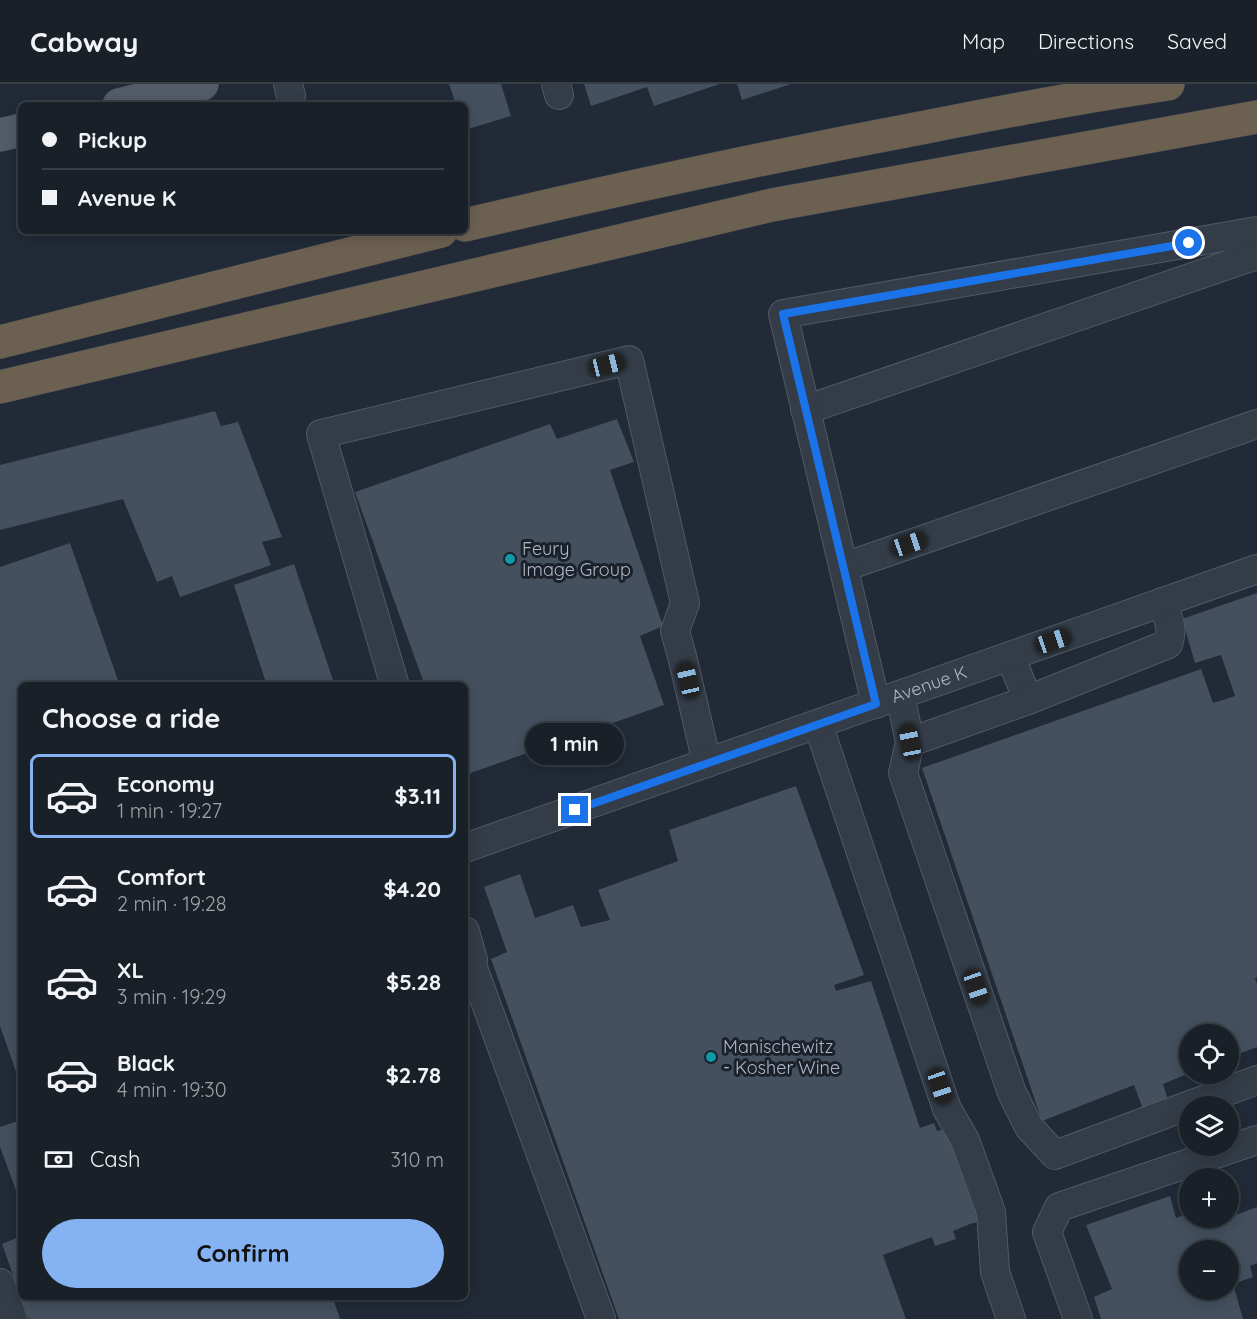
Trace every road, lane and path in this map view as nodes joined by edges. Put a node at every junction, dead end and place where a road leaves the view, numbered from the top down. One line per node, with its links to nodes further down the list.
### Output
1 (202, 84): 3 (main road)
2 (1168, 84): 7 (highway)
3 (131, 102)
4 (1257, 117): 12 (highway)
5 (18, 131): 6 (main road)
6 (0, 135)
7 (468, 224)
8 (1257, 231): 13 (street)
9 (429, 234): 11 (highway)
10 (1257, 255): 13 (street)
11 (0, 342)
12 (0, 387)
13 (806, 410): 15 (street)
14 (1257, 424): 15 (street)
15 (844, 567): 20 (street)
16 (1257, 569): 17 (street, Avenue K)
17 (1162, 602): 18 (street, Avenue K); 21 (street)
18 (1010, 656): 20 (street, Avenue K); 21 (street)
19 (394, 682): 24 (street)
20 (888, 699): 22 (street, Avenue K); 23 (street)
21 (1028, 700): 23 (street)
22 (818, 724): 24 (street, Avenue K); 32 (street)
23 (910, 742): 27 (street)
24 (707, 764): 25 (street, Avenue K)
25 (468, 847)
26 (468, 942): 31 (street)
27 (1257, 1080)
28 (1257, 1140): 33 (street)
29 (0, 1283): 30 (street)
30 (14, 1319)
31 (601, 1319)
32 (1011, 1319)
33 (1078, 1319)

